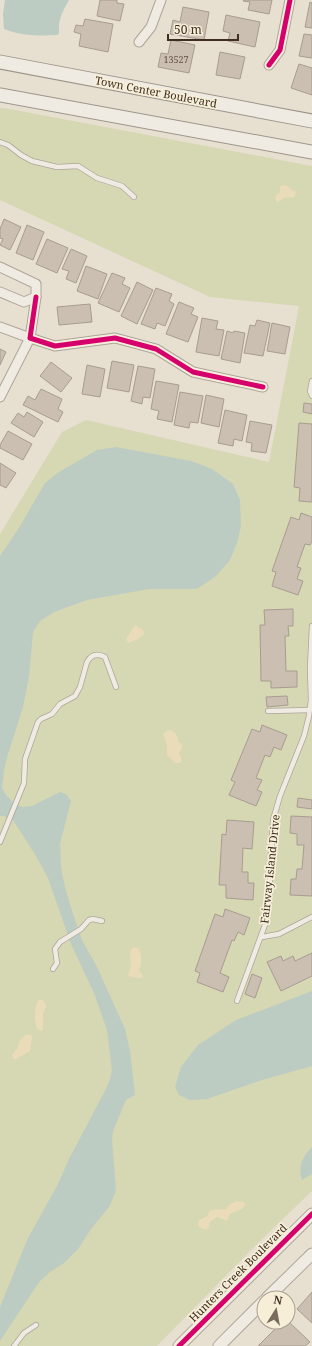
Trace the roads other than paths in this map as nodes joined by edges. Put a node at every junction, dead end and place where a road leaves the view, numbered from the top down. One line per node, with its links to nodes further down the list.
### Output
1 (160, 0): 3 (street)
2 (290, 0): 5 (street)
3 (139, 42)
4 (0, 62): 7 (main road, Town Center Boulevard)
5 (269, 65)
6 (0, 94): 9 (main road)
7 (312, 121)
8 (0, 142): 10 (lane)
9 (312, 152)
10 (134, 197)
11 (0, 267): 13 (street)
12 (0, 292): 13 (street)
13 (36, 297): 15 (street)
14 (0, 327): 15 (street)
15 (30, 338): 17 (street); 19 (street)
16 (312, 381): 18 (lane)
17 (263, 387)
18 (312, 396)
19 (0, 397)
20 (312, 626): 21 (lane, Fairway Island Drive)
21 (311, 653): 23 (lane, Fairway Island Drive)
22 (116, 687): 26 (lane)
23 (311, 687): 25 (lane, Fairway Island Drive)
24 (268, 710): 25 (lane)
25 (310, 710): 29 (lane, Fairway Island Drive)
26 (0, 842)
27 (312, 917): 29 (lane, Fairway Island Drive)
28 (102, 921): 30 (lane)
29 (262, 937): 31 (lane, Fairway Island Drive)
30 (53, 969)
31 (237, 1000)
32 (311, 1217): 38 (street, Hunters Creek Boulevard)
33 (312, 1254): 34 (street)
34 (275, 1290)
35 (256, 1309): 39 (street)
36 (36, 1326): 37 (lane)
37 (14, 1346)
38 (179, 1346)
39 (219, 1346)

